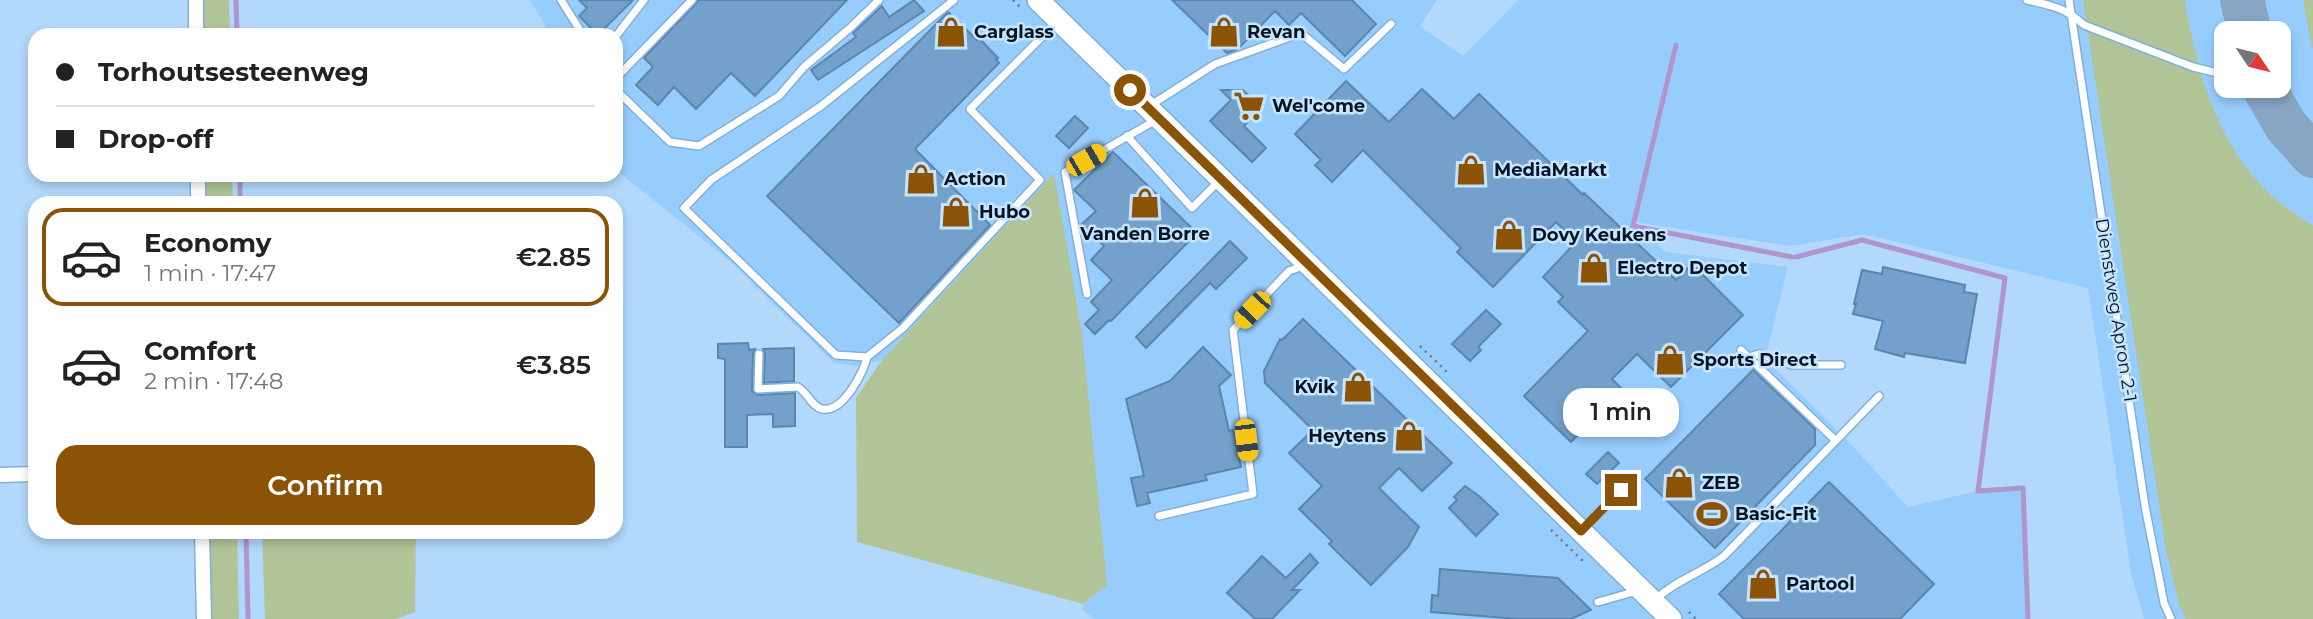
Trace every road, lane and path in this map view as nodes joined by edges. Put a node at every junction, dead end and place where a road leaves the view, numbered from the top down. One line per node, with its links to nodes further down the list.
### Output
1 (196, 0): 13 (street)
2 (561, 0): 14 (lane)
3 (644, 0): 15 (lane)
4 (692, 0): 16 (lane)
5 (879, 0): 18 (lane)
6 (954, 0): 26 (lane)
7 (1038, 0): 11 (main road)
8 (2027, 0): 10 (lane)
9 (2070, 0): 10 (lane, Dienstweg Apron 2-1)
10 (2071, 13): 17 (lane); 43 (lane, Dienstweg Apron 2-1)
11 (1058, 20): 19 (main road); 26 (lane)
12 (1391, 24): 19 (lane)
13 (197, 28)
14 (579, 28)
15 (622, 28)
16 (623, 71)
17 (2214, 72)
18 (623, 97)
19 (1153, 113): 20 (lane); 21 (main road)
20 (1127, 136): 21 (lane); 23 (lane)
21 (1221, 179): 22 (main road)
22 (1307, 264): 34 (lane); 36 (main road)
23 (1087, 294)
24 (1741, 350): 27 (lane)
25 (759, 354): 26 (lane)
26 (867, 357)
27 (1749, 357): 28 (lane); 30 (lane)
28 (1841, 365)
29 (1879, 396): 30 (lane)
30 (1835, 440): 39 (lane)
31 (28, 474): 32 (street)
32 (0, 475)
33 (1621, 490): 36 (lane)
34 (1159, 516)
35 (1546, 522): 38 (path)
36 (1581, 531): 39 (main road)
37 (202, 539): 41 (street)
38 (1586, 563)
39 (1647, 596): 40 (lane); 42 (main road)
40 (1598, 602)
41 (204, 619)
42 (1671, 619)
43 (2171, 619)

